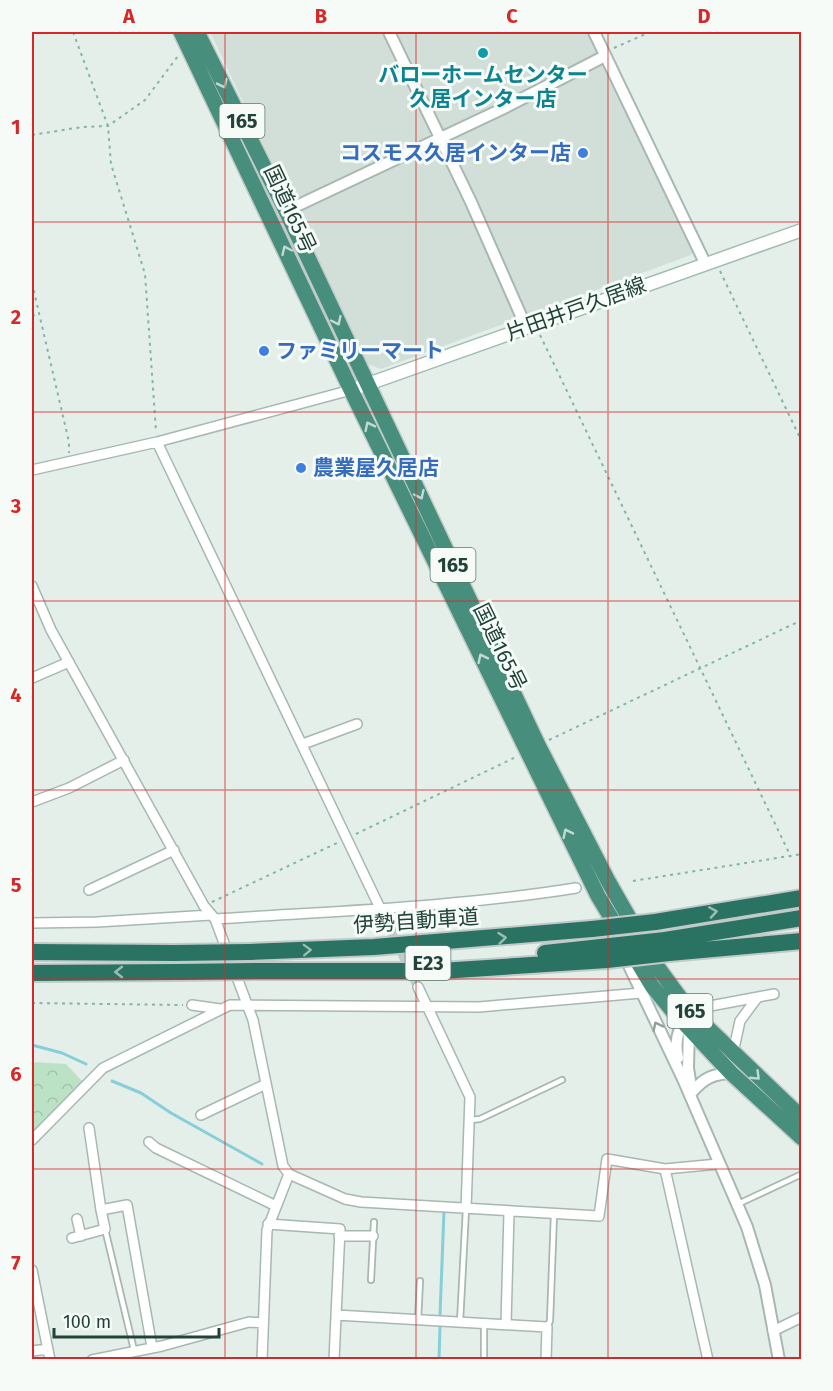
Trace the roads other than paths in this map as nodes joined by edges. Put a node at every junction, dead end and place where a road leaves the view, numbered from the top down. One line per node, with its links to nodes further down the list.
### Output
1 (197, 32): 7 (highway, 国道165号 / 165, one-way to 7)
2 (389, 32): 6 (street)
3 (594, 32): 5 (street)
4 (184, 38): 12 (highway, 国道165号 / 165, one-way to 4)
5 (605, 56): 6 (street); 9 (street)
6 (440, 138): 7 (street); 10 (street)
7 (286, 211): 11 (highway, 国道165号 / 165, one-way to 11)
8 (801, 230): 9 (main road, 片田井戸久居線)
9 (709, 262): 10 (main road, 片田井戸久居線)
10 (530, 325): 11 (main road, 片田井戸久居線)
11 (368, 385): 12 (main road, 片田井戸久居線); 44 (highway, 国道165号 / 165, one-way to 44)
12 (351, 390): 13 (street); 25 (highway, 国道165号 / 165, one-way to 12)
13 (157, 442): 14 (street); 19 (street)
14 (32, 470)
15 (32, 586): 16 (street)
16 (69, 662): 17 (street); 20 (street)
17 (32, 678)
18 (357, 724): 19 (street)
19 (303, 744): 27 (street)
20 (124, 760): 21 (street); 22 (street)
21 (32, 802)
22 (174, 850): 24 (street); 28 (street)
23 (576, 888): 27 (street)
24 (89, 891)
25 (598, 896): 37 (street); 44 (highway, 国道165号 / 165)
26 (801, 898): 34 (highway, 伊勢自動車道 / E23, one-way to 26, bridge)
27 (379, 909): 28 (street); 31 (street)
28 (213, 917): 30 (street); 41 (street)
29 (801, 918): 33 (highway, 伊勢自動車道 / E23)
30 (32, 923)
31 (390, 929)
32 (801, 941): 33 (highway)
33 (667, 946): 35 (highway, 伊勢自動車道 / E23, one-way to 35, bridge)
34 (32, 952)
35 (32, 973)
36 (418, 987): 42 (street)
37 (641, 993): 42 (street); 47 (street, one-way to 37)
38 (774, 994): 39 (street)
39 (756, 998): 44 (street); 45 (street)
40 (192, 1005): 43 (street)
41 (247, 1005): 42 (street); 43 (street); 49 (street)
42 (428, 1007): 53 (street)
43 (220, 1009): 56 (street)
44 (687, 1020): 45 (highway, 国道165号 / 165); 46 (highway, 国道165号 / 165); 47 (street); 50 (street)
45 (733, 1054): 52 (highway, 国道165号 / 165, one-way to 52)
46 (731, 1073): 50 (street); 55 (highway, 国道165号 / 165)
47 (683, 1079): 58 (street)
48 (562, 1080): 53 (lane)
49 (266, 1084): 51 (street); 60 (street)
50 (692, 1092): 58 (street)
51 (201, 1115)
52 (801, 1118)
53 (470, 1120): 64 (street)
54 (89, 1128): 65 (street)
55 (801, 1138)
56 (32, 1140)
57 (149, 1142): 63 (street)
58 (718, 1164): 59 (street); 62 (street)
59 (665, 1169): 67 (street); 96 (street)
60 (289, 1174): 63 (street); 64 (street)
61 (801, 1174): 62 (lane)
62 (738, 1204): 85 (street)
63 (274, 1205): 70 (street)
64 (466, 1209): 66 (street); 80 (lane)
65 (101, 1210): 71 (street); 86 (street)
66 (509, 1212): 67 (street); 83 (street)
67 (554, 1214): 84 (lane)
68 (77, 1219): 71 (street)
69 (374, 1222): 73 (lane)
70 (268, 1224): 72 (street); 81 (street)
71 (105, 1229): 89 (lane)
72 (339, 1236): 73 (street); 77 (street)
73 (373, 1236): 75 (lane)
74 (32, 1270): 87 (street)
75 (371, 1280)
76 (420, 1281): 79 (lane)
77 (336, 1315): 79 (street); 93 (street)
78 (801, 1317): 85 (street)
79 (418, 1320): 80 (street)
80 (460, 1322): 82 (street)
81 (263, 1323): 86 (street); 92 (street)
82 (484, 1323): 83 (street); 94 (lane)
83 (506, 1324): 84 (street)
84 (547, 1327): 95 (street)
85 (773, 1331): 97 (street)
86 (152, 1347): 89 (street)
87 (48, 1349): 88 (street); 90 (street)
88 (32, 1351)
89 (133, 1354): 91 (street)
90 (50, 1359)
91 (92, 1359)
92 (262, 1359)
93 (334, 1359)
94 (483, 1359)
95 (546, 1359)
96 (708, 1359)
97 (779, 1359)

